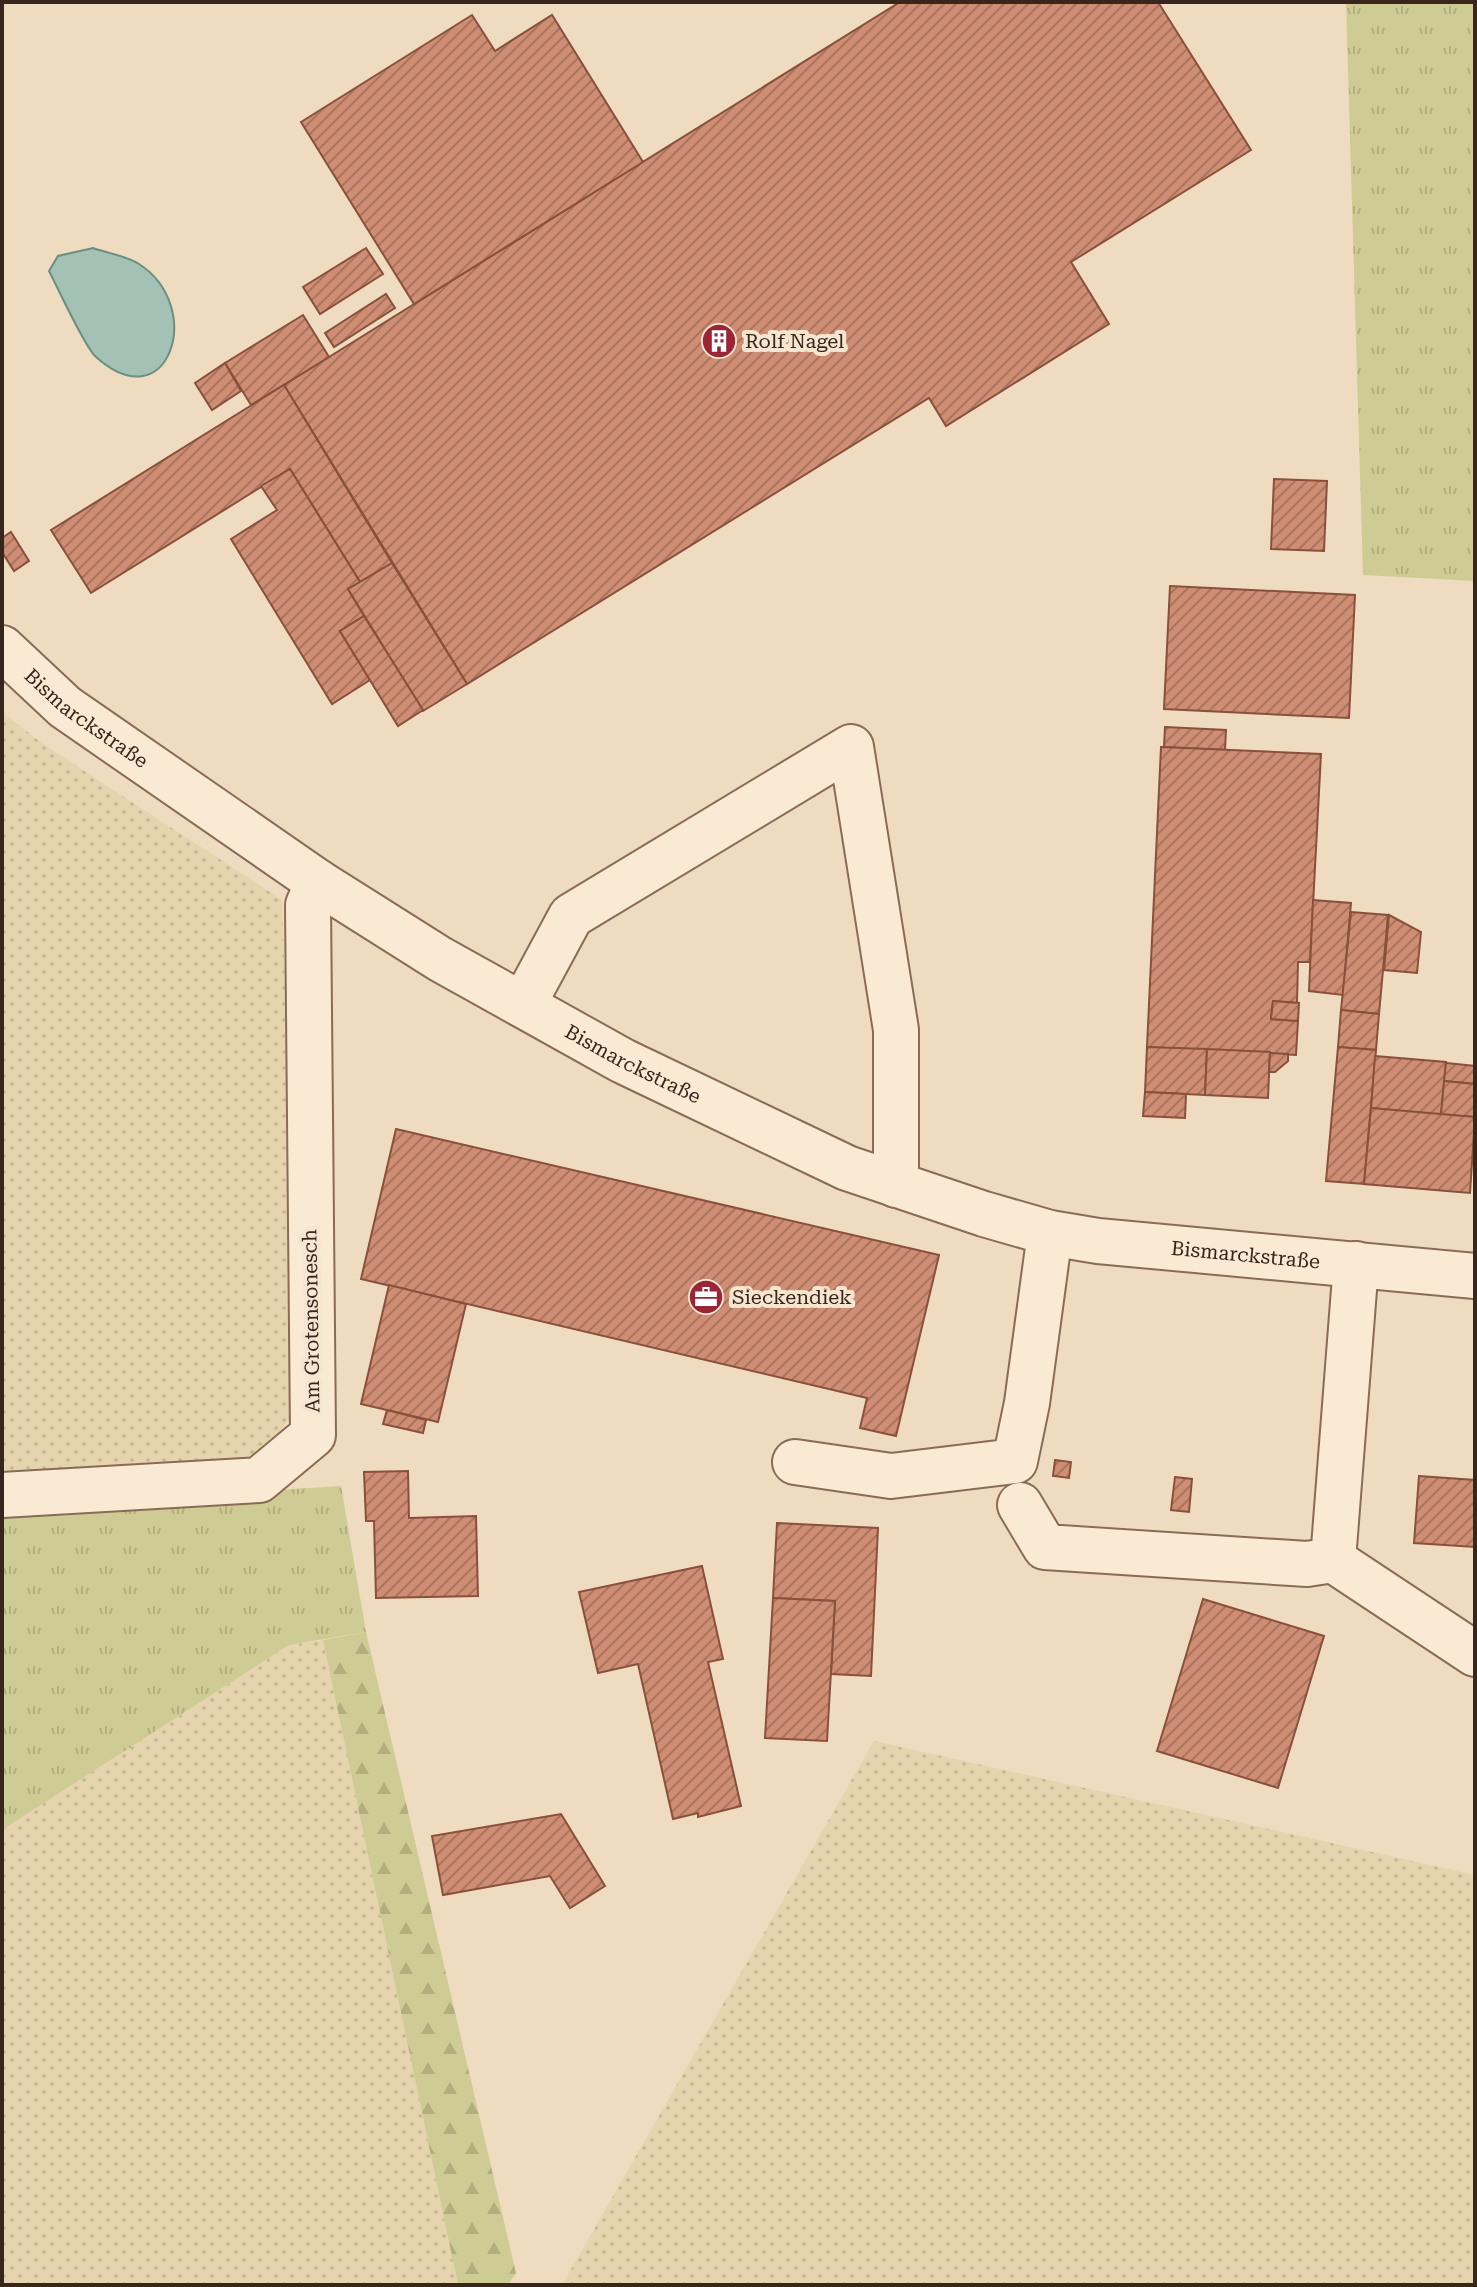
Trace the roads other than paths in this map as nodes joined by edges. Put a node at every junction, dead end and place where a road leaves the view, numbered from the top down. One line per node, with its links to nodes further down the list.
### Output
1 (2, 648): 2 (street, Bismarckstraße)
2 (318, 882): 3 (street, Bismarckstraße); 9 (street, Am Grotensonesch)
3 (523, 1005): 4 (street, Bismarckstraße); 4 (street)
4 (896, 1185): 5 (street, Bismarckstraße)
5 (1050, 1233): 6 (street, Bismarckstraße); 8 (street)
6 (1356, 1264): 7 (street, Bismarckstraße); 11 (street)
7 (1475, 1276)
8 (795, 1462)
9 (2, 1495)
10 (1020, 1505): 11 (street)
11 (1333, 1560): 12 (street)
12 (1475, 1654)

